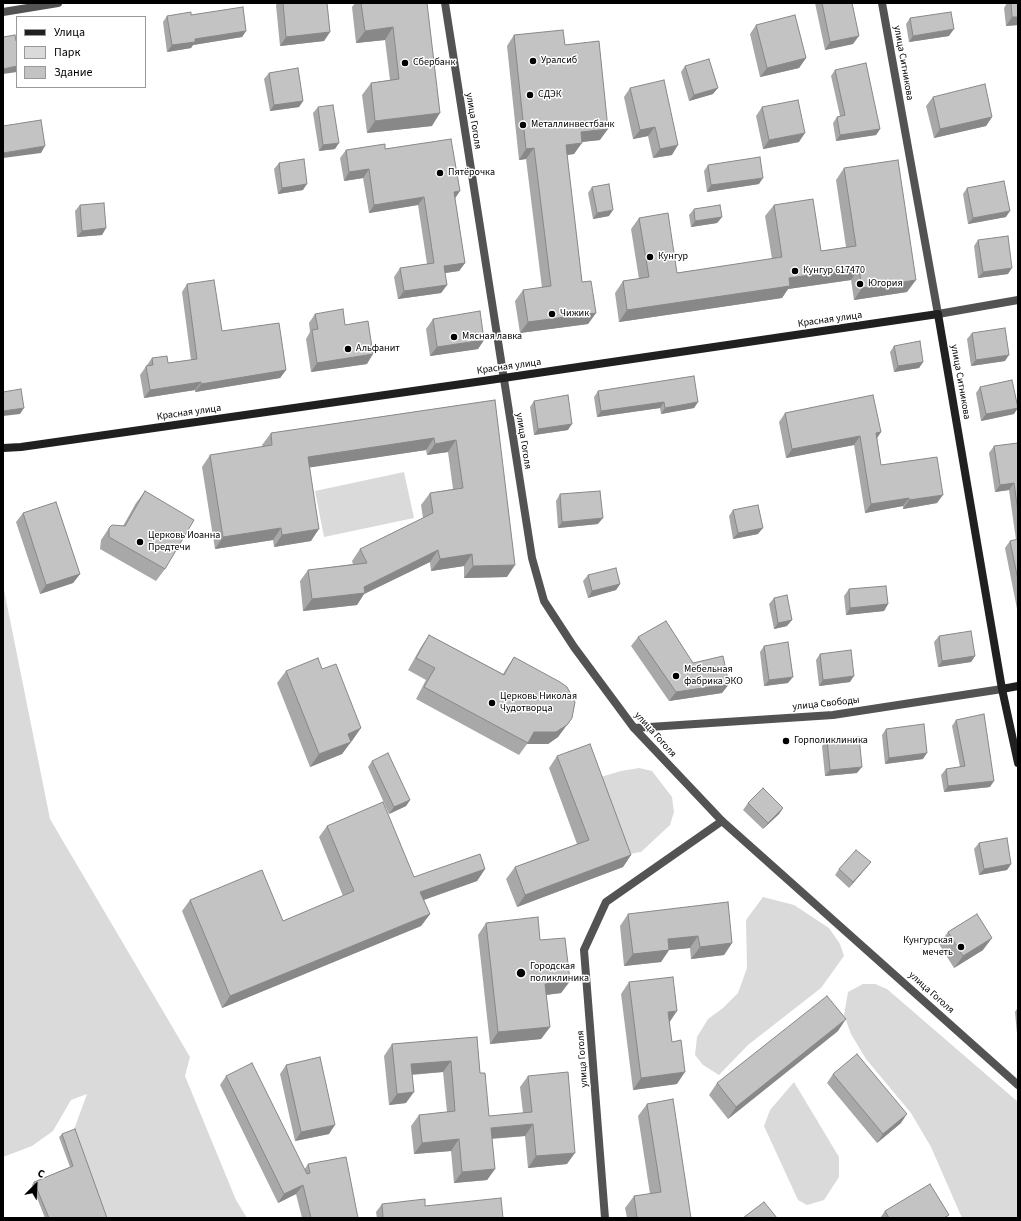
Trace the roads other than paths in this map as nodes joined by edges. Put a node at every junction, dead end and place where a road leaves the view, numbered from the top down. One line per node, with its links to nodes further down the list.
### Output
1 (58, 3): 4 (street)
2 (445, 3): 7 (street, улица Гоголя)
3 (882, 3): 6 (street, улица Ситникова)
4 (3, 12)
5 (1018, 300): 6 (street, Красная улица)
6 (938, 314): 7 (main road, Красная улица); 10 (main road, улица Ситникова)
7 (502, 378): 8 (main road, Красная улица); 11 (street, улица Гоголя)
8 (3, 448)
9 (1018, 686): 10 (main road, улица Свободы)
10 (1002, 689): 11 (street, улица Свободы); 12 (main road, улица Ситникова)
11 (634, 728): 13 (street, улица Гоголя)
12 (1018, 764)
13 (722, 821): 14 (street, улица Гоголя); 15 (street, улица Гоголя)
14 (1018, 1085)
15 (605, 1218)

